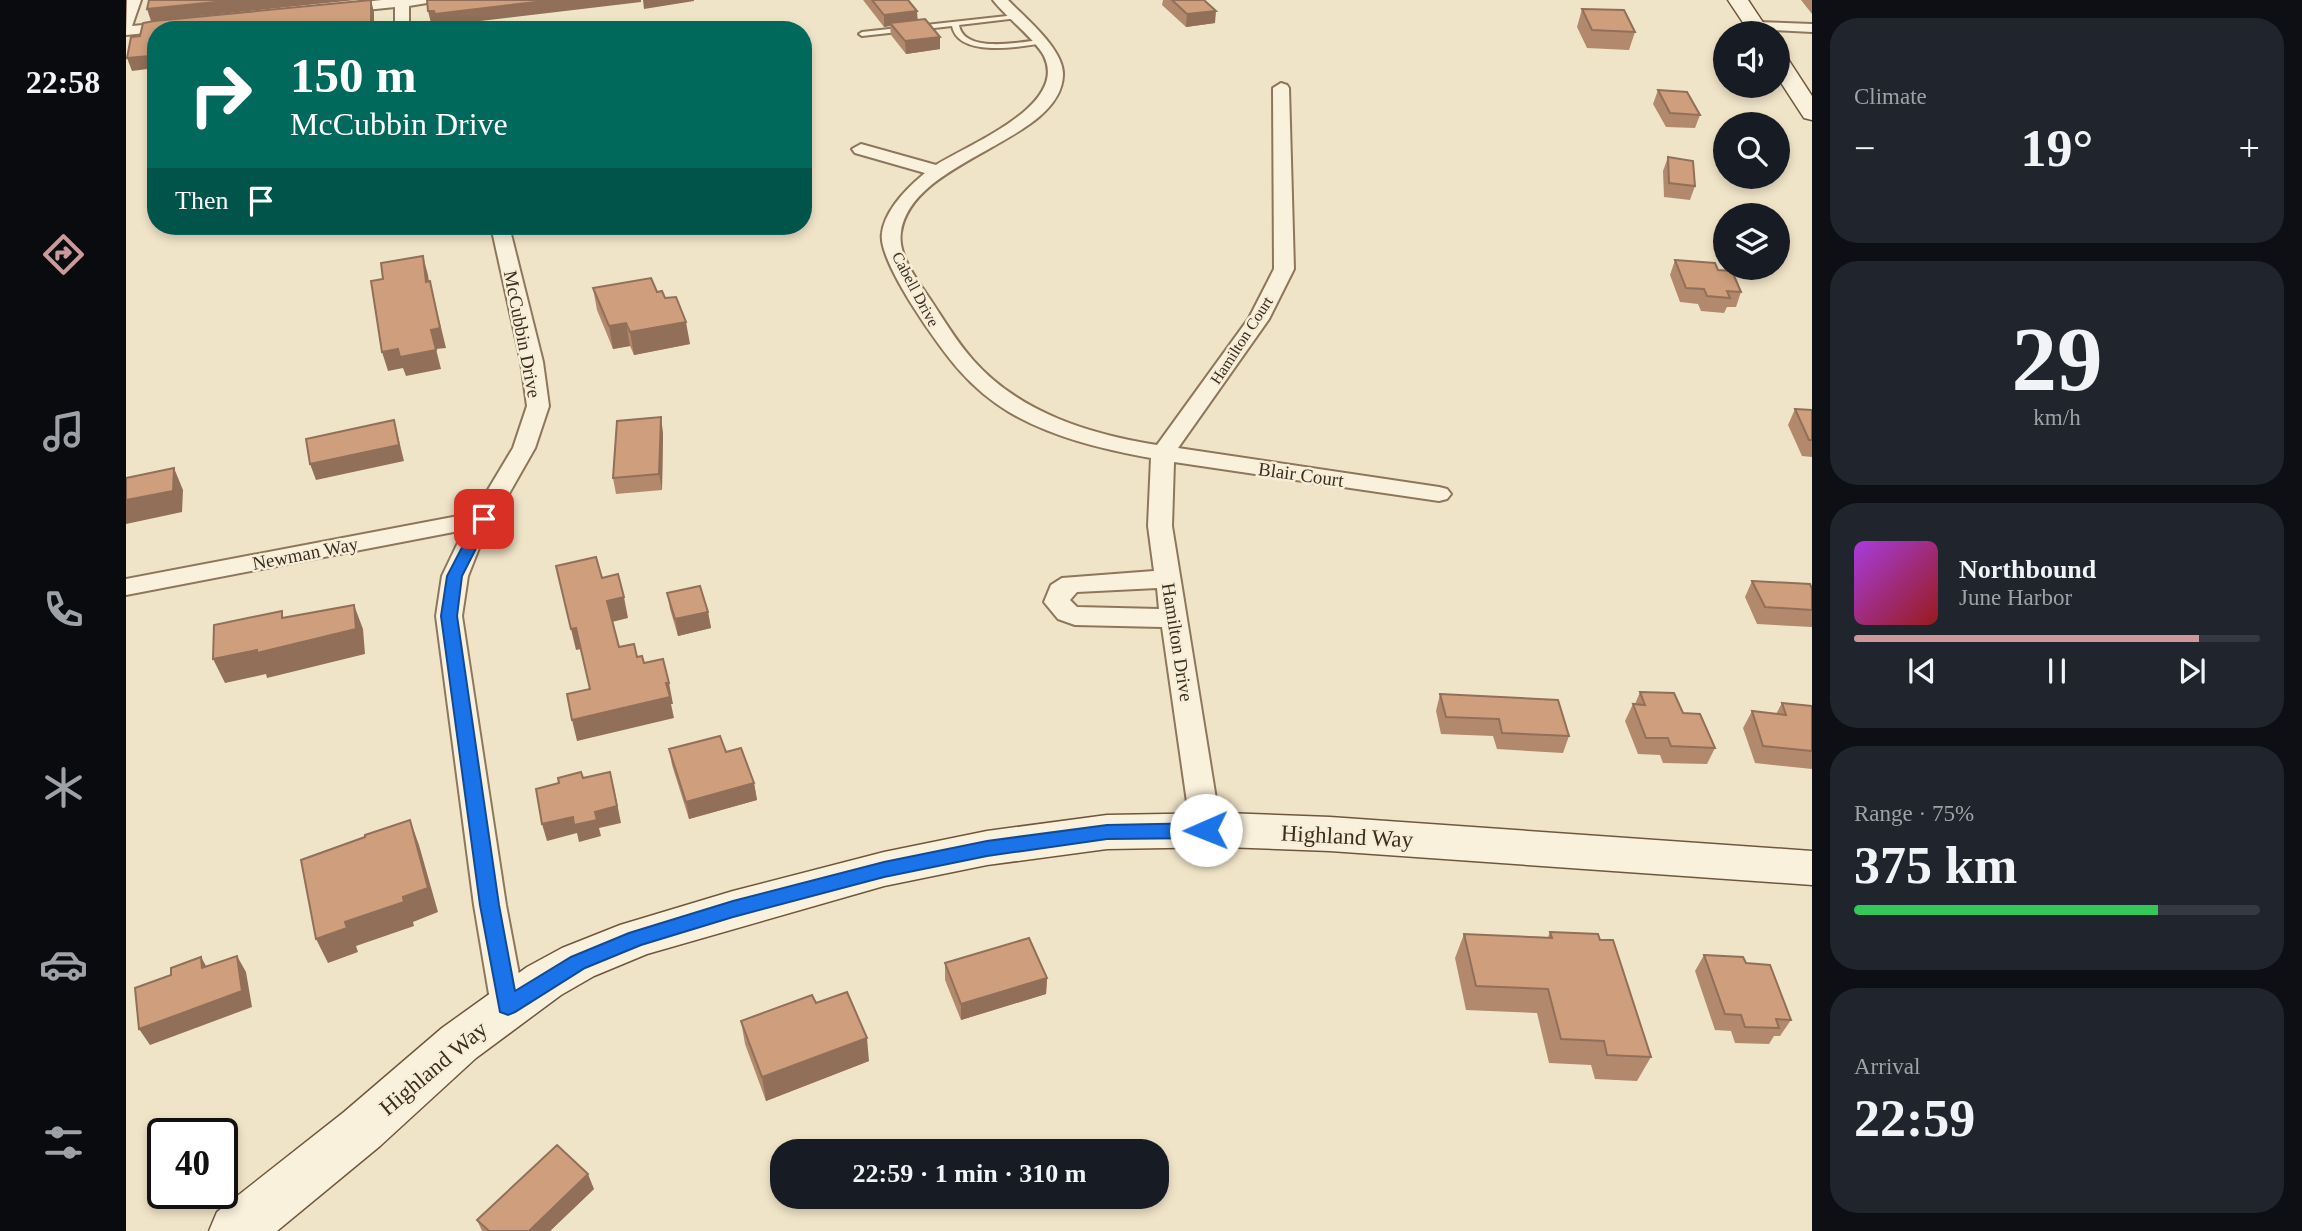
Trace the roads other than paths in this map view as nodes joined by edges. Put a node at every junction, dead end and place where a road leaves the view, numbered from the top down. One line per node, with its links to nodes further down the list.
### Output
1 (134, 0): 11 (street)
2 (422, 0): 5 (street)
3 (1000, 0): 7 (street, Cabell Drive)
4 (1738, 0): 9 (street)
5 (402, 1): 6 (street); 8 (street)
6 (319, 11)
7 (1016, 17): 10 (lane); 17 (street, Cabell Drive)
8 (402, 21)
9 (1752, 21)
10 (956, 23): 16 (lane); 17 (lane)
11 (126, 24)
12 (1812, 28): 13 (street)
13 (1790, 29)
14 (147, 30): 15 (street)
15 (126, 32)
16 (862, 34)
17 (1041, 42): 22 (street, Cabell Drive)
18 (1790, 79): 20 (street)
19 (1281, 88): 24 (street, Hamilton Court)
20 (1812, 113)
21 (861, 149): 22 (street)
22 (938, 170): 24 (street, Cabell Drive)
23 (502, 235): 26 (street, McCubbin Drive)
24 (1163, 453): 25 (street, Blair Court); 27 (street, Hamilton Drive)
25 (1439, 494)
26 (484, 519): 28 (street, Newman Way); 32 (street, McCubbin Drive)
27 (1168, 579): 29 (street, Hamilton Drive); 29 (street)
28 (126, 587)
29 (1175, 618): 30 (street, Hamilton Drive)
30 (1206, 830): 31 (street, Highland Way); 32 (street, Highland Way)
31 (1812, 868)
32 (508, 1006): 33 (street, Highland Way)
33 (236, 1231)

